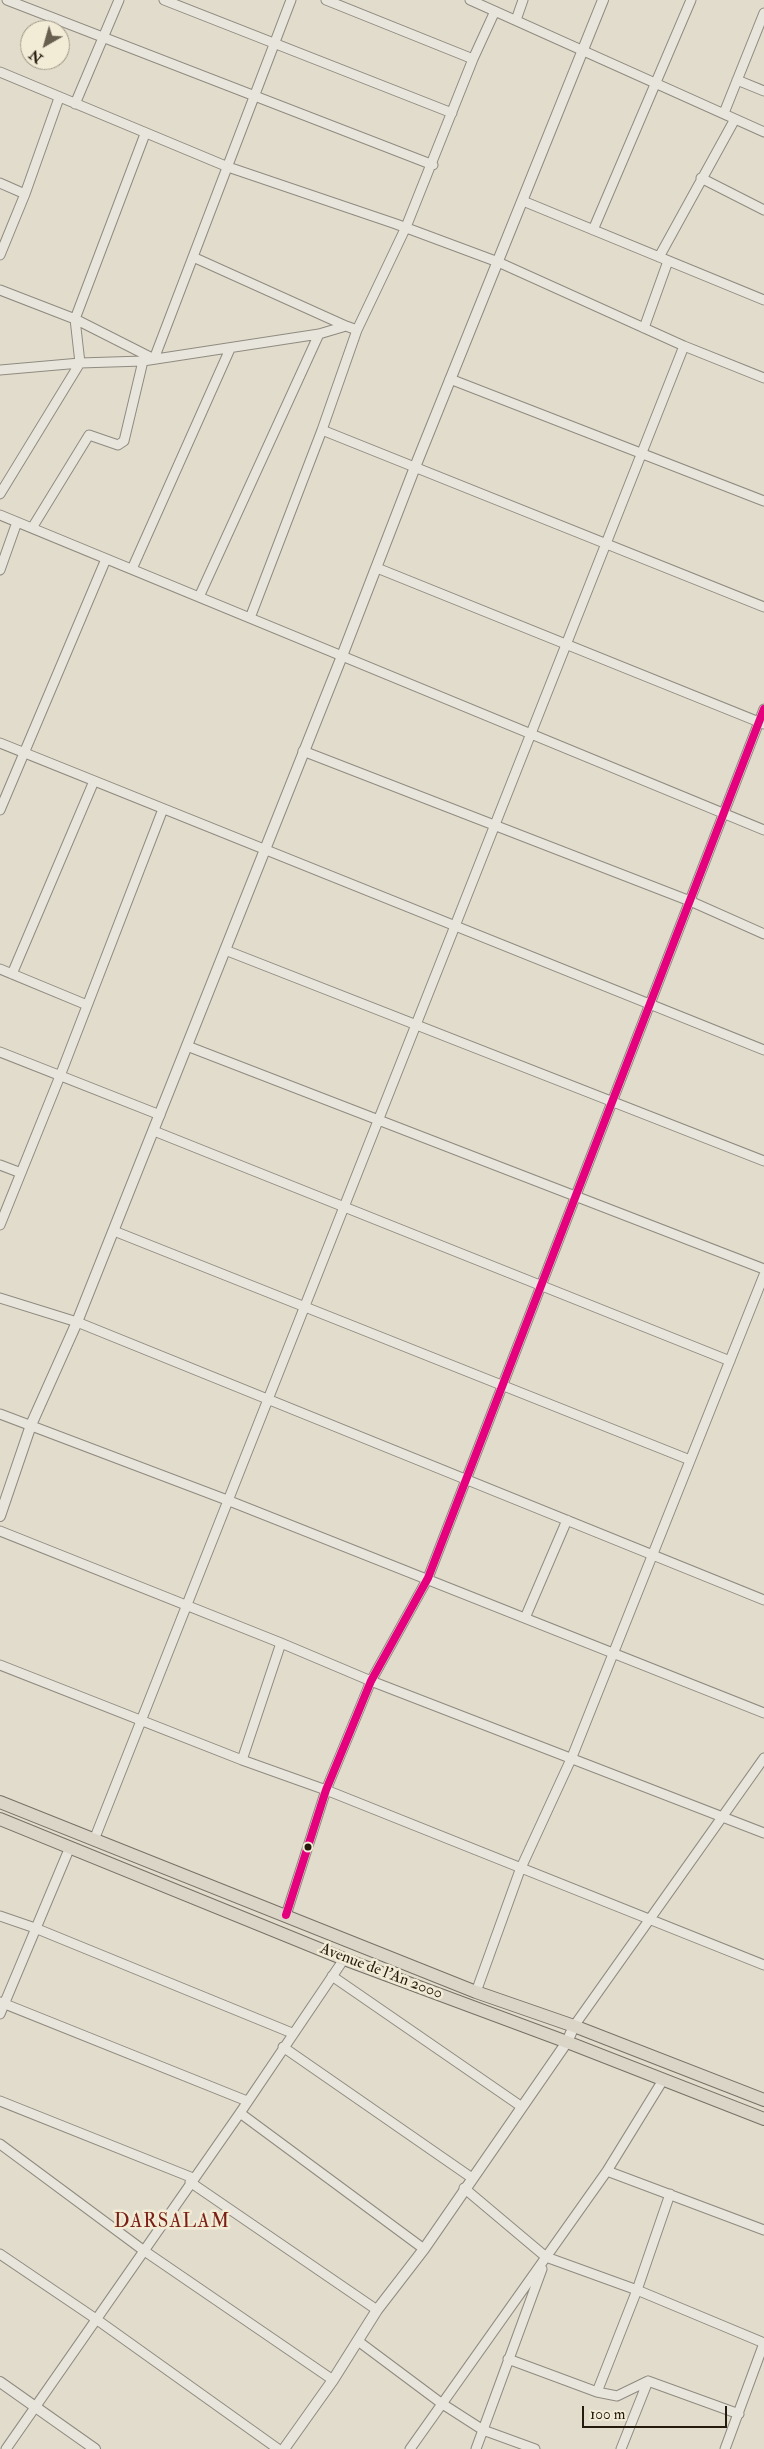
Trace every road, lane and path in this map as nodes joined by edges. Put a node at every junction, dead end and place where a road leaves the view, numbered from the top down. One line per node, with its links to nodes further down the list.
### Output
1 (7, 0): 14 (street)
2 (119, 0): 14 (street)
3 (164, 0): 15 (street)
4 (291, 0): 15 (street)
5 (326, 0): 17 (street)
6 (470, 0): 10 (street)
7 (523, 0): 12 (street)
8 (603, 0): 16 (street)
9 (691, 0): 20 (street)
10 (495, 11): 12 (street); 17 (street)
11 (764, 13): 13 (street)
12 (516, 20): 16 (street)
13 (761, 29): 19 (street)
14 (104, 37): 22 (street); 24 (street)
15 (274, 44): 22 (street); 25 (street)
16 (583, 50): 20 (street); 35 (street)
17 (473, 59): 25 (street)
18 (0, 72): 23 (street)
19 (737, 80): 21 (street); 26 (street)
20 (656, 83): 26 (street); 38 (street)
21 (764, 91)
22 (254, 96): 30 (street); 31 (street)
23 (59, 98): 24 (street); 34 (street)
24 (75, 104): 29 (street)
25 (452, 113): 30 (street)
26 (724, 113): 27 (street)
27 (735, 118): 28 (street); 32 (street)
28 (764, 132)
29 (145, 134): 31 (street); 46 (street)
30 (432, 165): 37 (street)
31 (228, 167): 37 (street); 40 (street)
32 (701, 178): 36 (street); 41 (street)
33 (0, 183): 34 (street)
34 (25, 194): 39 (street)
35 (524, 201): 38 (street); 43 (street)
36 (764, 210)
37 (406, 227): 43 (street); 49 (street)
38 (593, 230): 41 (street)
39 (0, 255)
40 (193, 257): 47 (street); 53 (street)
41 (659, 257): 42 (street)
42 (668, 261): 45 (street); 48 (street)
43 (498, 262): 48 (street); 58 (street)
44 (0, 290): 46 (street)
45 (764, 300)
46 (74, 319): 53 (street); 55 (street)
47 (346, 326): 49 (street); 50 (street)
48 (644, 328): 51 (street)
49 (357, 330): 59 (street)
50 (319, 334): 52 (street); 72 (street)
51 (684, 346): 57 (street); 60 (street)
52 (230, 348): 53 (street); 70 (street)
53 (154, 359): 54 (street)
54 (143, 361): 55 (street); 66 (street)
55 (80, 363): 56 (street); 62 (street)
56 (0, 371)
57 (764, 378)
58 (450, 379): 60 (street); 61 (street)
59 (322, 430): 61 (street); 74 (street)
60 (641, 454): 63 (street); 67 (street)
61 (415, 467): 67 (street); 69 (street)
62 (0, 494)
63 (764, 501)
64 (0, 515): 65 (street)
65 (17, 522): 66 (street); 71 (street)
66 (32, 528): 68 (street)
67 (608, 544): 73 (street); 75 (street)
68 (106, 558): 70 (street); 82 (street)
69 (377, 568): 75 (street); 76 (street)
70 (132, 569): 72 (street)
71 (0, 570)
72 (199, 597): 74 (street)
73 (764, 606)
74 (250, 618): 76 (street)
75 (566, 645): 78 (street); 79 (street)
76 (342, 656): 79 (street); 81 (street)
77 (764, 709): 78 (street)
78 (761, 723): 86 (street)
79 (531, 734): 86 (street); 87 (street)
80 (0, 743): 82 (street)
81 (303, 751): 87 (street); 89 (street)
82 (23, 753): 83 (street); 85 (street)
83 (94, 781): 84 (street); 95 (street)
84 (162, 809): 89 (street); 97 (street)
85 (0, 810)
86 (723, 814): 88 (street); 90 (street)
87 (494, 826): 90 (street); 91 (street)
88 (764, 830)
89 (265, 851): 91 (street); 93 (street)
90 (690, 901): 92 (street); 96 (street)
91 (455, 927): 96 (street); 98 (street)
92 (764, 934)
93 (225, 950): 98 (street); 99 (street)
94 (0, 969): 95 (street)
95 (12, 974): 97 (street)
96 (650, 1003): 100 (street); 103 (street)
97 (87, 1005): 102 (street)
98 (416, 1026): 103 (street); 105 (street)
99 (187, 1046): 104 (street); 105 (street)
100 (764, 1050)
101 (0, 1052): 102 (street)
102 (60, 1076): 104 (street); 109 (street)
103 (612, 1101): 107 (street); 110 (street)
104 (160, 1115): 106 (street)
105 (378, 1120): 110 (street); 111 (street)
106 (154, 1131): 111 (street); 113 (street)
107 (764, 1161)
108 (0, 1165): 109 (street)
109 (21, 1173): 112 (street)
110 (575, 1196): 114 (street); 116 (street)
111 (344, 1208): 116 (street); 118 (street)
112 (0, 1225)
113 (114, 1231): 118 (street); 119 (street)
114 (764, 1269)
115 (764, 1275): 120 (street)
116 (541, 1285): 120 (street); 121 (street)
117 (0, 1298): 119 (street)
118 (304, 1307): 121 (street); 122 (street)
119 (78, 1322): 122 (street); 124 (street)
120 (730, 1361): 125 (street)
121 (502, 1385): 125 (street); 126 (street)
122 (267, 1400): 126 (street); 127 (street)
123 (0, 1414): 124 (street)
124 (31, 1425): 127 (street); 128 (street)
125 (690, 1460): 131 (street)
126 (466, 1479): 129 (street); 132 (street)
127 (227, 1500): 132 (street); 134 (street)
128 (0, 1516)
129 (567, 1520): 131 (street); 135 (street)
130 (0, 1531): 134 (street)
131 (652, 1555): 133 (street); 137 (street)
132 (428, 1578): 135 (street); 139 (street)
133 (764, 1600)
134 (186, 1605): 136 (street); 141 (street)
135 (525, 1618): 137 (street)
136 (281, 1643): 139 (street); 144 (street)
137 (612, 1653): 140 (street); 142 (street)
138 (0, 1665): 141 (street)
139 (371, 1681): 142 (street); 145 (street)
140 (764, 1713)
141 (140, 1720): 144 (street); 150 (street)
142 (572, 1757): 147 (street); 152 (street)
143 (764, 1758): 147 (street)
144 (242, 1760): 145 (street)
145 (326, 1790): 152 (street); 154 (street)
146 (0, 1802): 150 (main road, Avenue de l'An 2000)
147 (724, 1817): 149 (street); 155 (street)
148 (0, 1819): 151 (main road, Avenue de l'An 2000)
149 (764, 1833)
150 (94, 1840): 154 (main road, Avenue de l'An 2000)
151 (70, 1847): 156 (street); 157 (main road, Avenue de l'An 2000)
152 (520, 1870): 155 (street); 160 (street)
153 (0, 1916): 156 (street)
154 (286, 1916): 160 (main road, Avenue de l'An 2000)
155 (648, 1920): 158 (street); 163 (street)
156 (35, 1928): 161 (street); 164 (street)
157 (344, 1959): 159 (street); 165 (main road, Avenue de l'An 2000)
158 (764, 1965)
159 (332, 1976): 164 (street); 171 (street)
160 (476, 1992): 163 (main road, Avenue de l'An 2000)
161 (2, 2003): 162 (street); 169 (street)
162 (0, 2014)
163 (574, 2026): 165 (street); 168 (main road, Avenue de l'An 2000)
164 (292, 2033): 166 (street)
165 (567, 2042): 167 (main road, Avenue de l'An 2000); 171 (street)
166 (283, 2047): 169 (street); 176 (street)
167 (663, 2080): 173 (main road, Avenue de l'An 2000); 175 (street)
168 (764, 2100)
169 (247, 2101): 172 (street)
170 (0, 2102): 177 (street)
171 (522, 2107): 176 (street)
172 (240, 2113): 177 (street); 181 (street)
173 (764, 2119)
174 (0, 2144): 182 (street)
175 (607, 2171): 179 (street); 184 (street)
176 (472, 2178): 178 (street)
177 (191, 2180): 182 (street); 186 (street)
178 (464, 2188): 181 (street); 184 (street)
179 (670, 2194): 180 (street); 185 (street)
180 (764, 2230)
181 (424, 2249): 186 (street)
182 (143, 2250): 187 (street); 191 (street)
183 (0, 2254): 187 (street)
184 (546, 2256): 185 (street); 190 (street); 195 (street)
185 (637, 2290): 189 (street); 194 (street)
186 (376, 2310): 188 (street)
187 (96, 2319): 196 (street); 201 (street)
188 (358, 2341): 191 (street); 195 (street)
189 (764, 2343): 197 (street)
190 (508, 2359): 194 (street); 198 (street)
191 (333, 2380): 202 (street)
192 (648, 2381): 194 (street); 197 (street); 206 (street)
193 (0, 2382): 196 (street)
194 (597, 2392)
195 (442, 2403): 198 (street); 203 (street)
196 (35, 2407): 199 (street); 200 (street)
197 (739, 2414): 207 (street)
198 (483, 2430): 204 (street); 205 (street)
199 (6, 2449)
200 (95, 2449)
201 (278, 2449)
202 (284, 2449)
203 (410, 2449)
204 (476, 2449)
205 (535, 2449)
206 (621, 2449)
207 (725, 2449)

